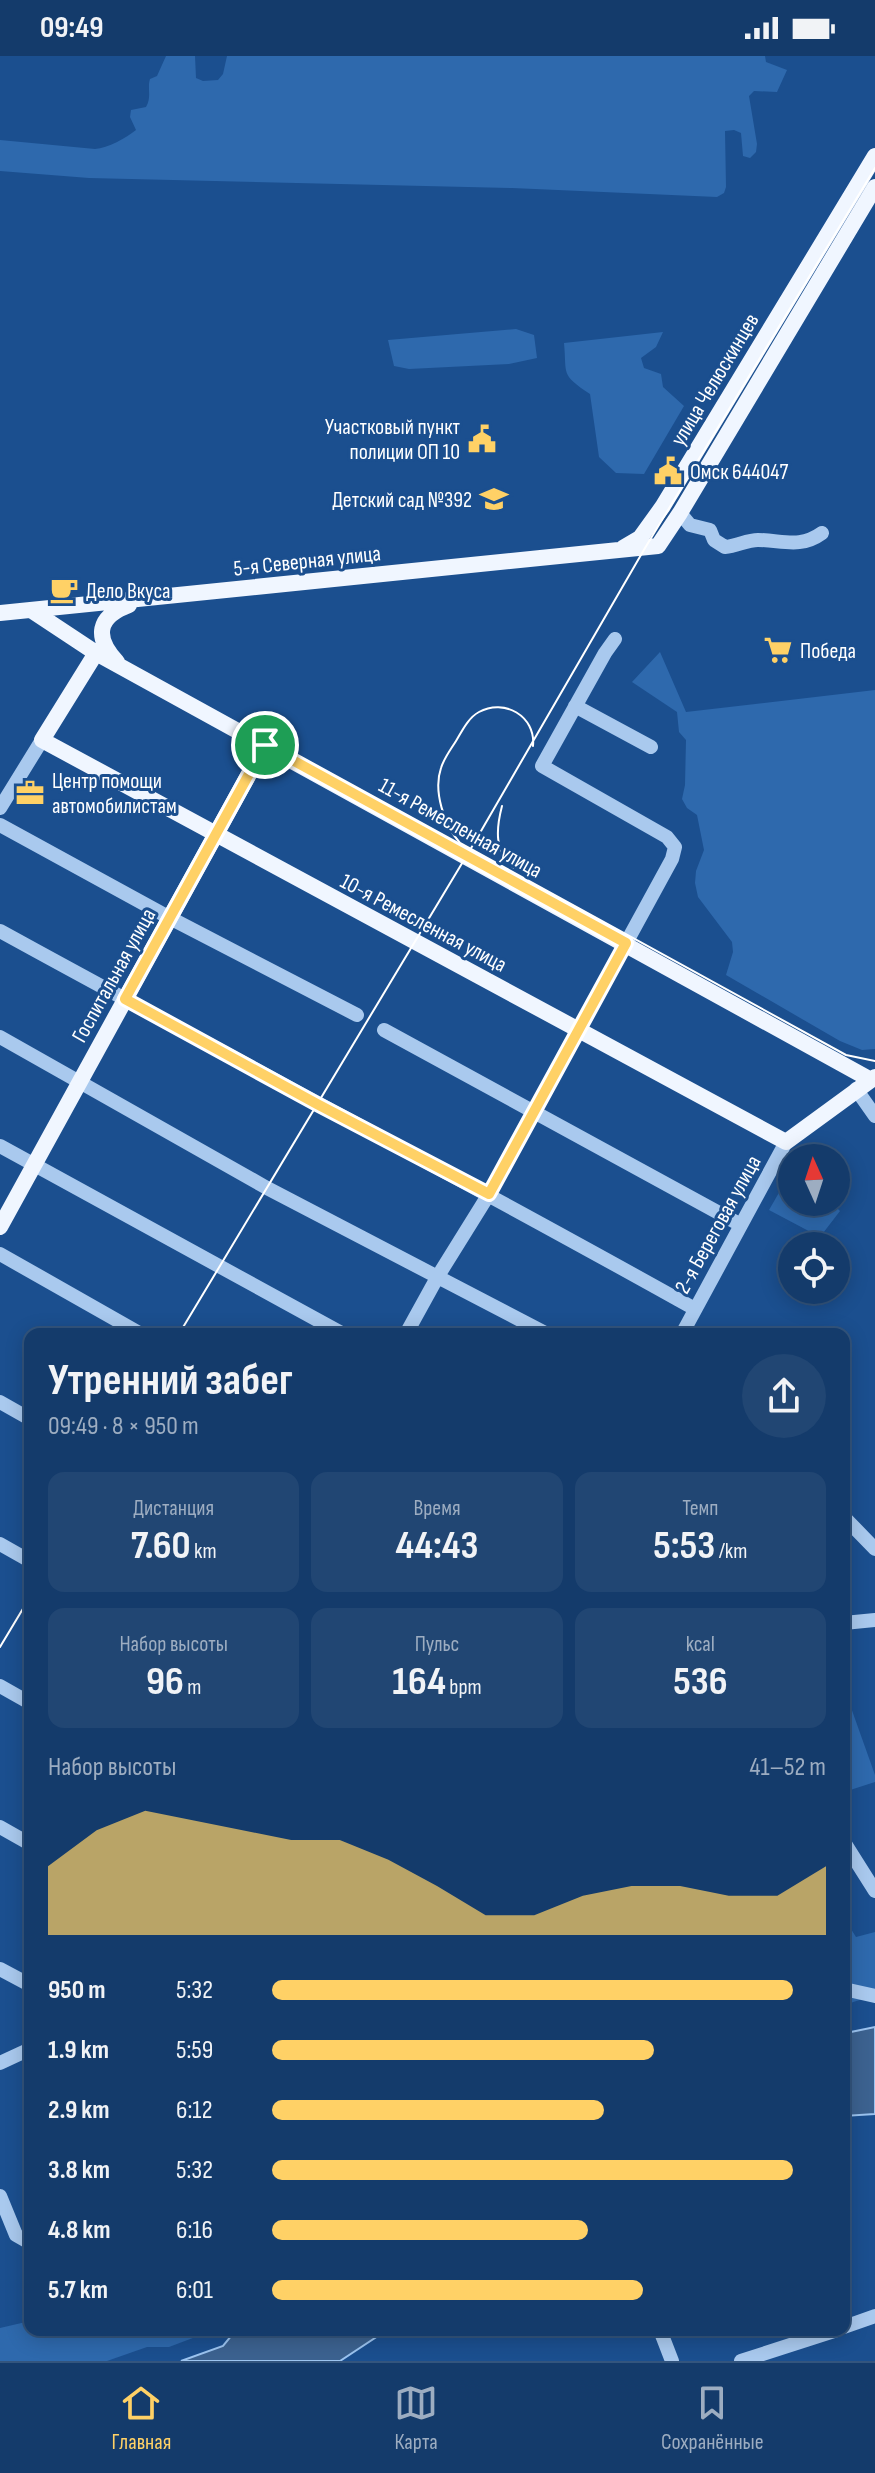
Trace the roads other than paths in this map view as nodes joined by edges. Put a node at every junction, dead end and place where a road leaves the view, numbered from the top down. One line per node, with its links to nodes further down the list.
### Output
1 (875, 156): 3 (main road, улица Челюскинцев)
2 (875, 187): 3 (main road, улица Челюскинцев)
3 (726, 418): 4 (main road, улица Челюскинцев); 6 (main road, улица Челюскинцев)
4 (680, 513): 5 (street); 6 (main road, улица Челюскинцев)
5 (822, 533)
6 (619, 551): 7 (main road, 5-я Северная улица)
7 (147, 598): 8 (main road, 5-я Северная улица); 12 (main road)
8 (31, 610): 9 (main road, 5-я Северная улица); 11 (main road, 11-я Ремесленная улица)
9 (0, 613)
10 (615, 639): 13 (street)
11 (96, 653): 12 (main road, 11-я Ремесленная улица); 14 (main road)
12 (121, 666): 15 (main road, 11-я Ремесленная улица)
13 (575, 706): 16 (street); 22 (street)
14 (42, 740): 17 (street); 19 (main road, 10-я Ремесленная улица)
15 (265, 745): 19 (main road, Госпитальная улица); 22 (main road, 11-я Ремесленная улица)
16 (651, 747)
17 (0, 808)
18 (0, 825): 20 (street)
19 (215, 834): 20 (main road, Госпитальная улица); 26 (main road, 10-я Ремесленная улица)
20 (170, 918): 23 (main road, Госпитальная улица); 24 (street)
21 (0, 931): 23 (street)
22 (626, 943): 26 (street); 29 (main road, 11-я Ремесленная улица)
23 (125, 999): 28 (main road, Госпитальная улица); 35 (street)
24 (357, 1015)
25 (384, 1030): 30 (street)
26 (578, 1030): 30 (street); 32 (main road, 10-я Ремесленная улица)
27 (0, 1037): 28 (street)
28 (79, 1082): 34 (main road, Госпитальная улица); 39 (street)
29 (867, 1082): 31 (street); 32 (main road, 2-я Береговая улица)
30 (534, 1112): 35 (street); 36 (street)
31 (875, 1116)
32 (786, 1142): 36 (street, 2-я Береговая улица)
33 (0, 1146): 34 (street)
34 (35, 1164): 37 (main road, Госпитальная улица); 42 (street)
35 (489, 1194): 39 (street); 40 (street)
36 (741, 1225): 40 (street, 2-я Береговая улица)
37 (0, 1227)
38 (0, 1254): 41 (street)
39 (438, 1276): 43 (street); 44 (street)
40 (695, 1309): 45 (street, 2-я Береговая улица)
41 (130, 1328)
42 (332, 1328)
43 (409, 1328)
44 (536, 1328)
45 (685, 1328)
46 (0, 1402): 47 (street)
47 (24, 1416)
48 (850, 1523): 50 (street)
49 (0, 1544): 51 (street)
50 (875, 1549)
51 (24, 1558)
52 (875, 1620): 53 (street)
53 (850, 1622)
54 (0, 1686): 55 (street)
55 (24, 1700)
56 (0, 1827): 57 (street)
57 (24, 1841)
58 (850, 1851): 59 (street)
59 (875, 1891)
60 (0, 1969): 61 (street)
61 (24, 1982)
62 (850, 1990): 63 (street)
63 (875, 1996)
64 (24, 2052): 65 (street)
65 (0, 2063)
66 (0, 2196): 67 (street)
67 (24, 2240)
68 (875, 2316): 69 (street)
69 (850, 2325)
70 (662, 2336): 72 (street)
71 (818, 2336): 73 (street)
72 (672, 2361)
73 (741, 2361)

